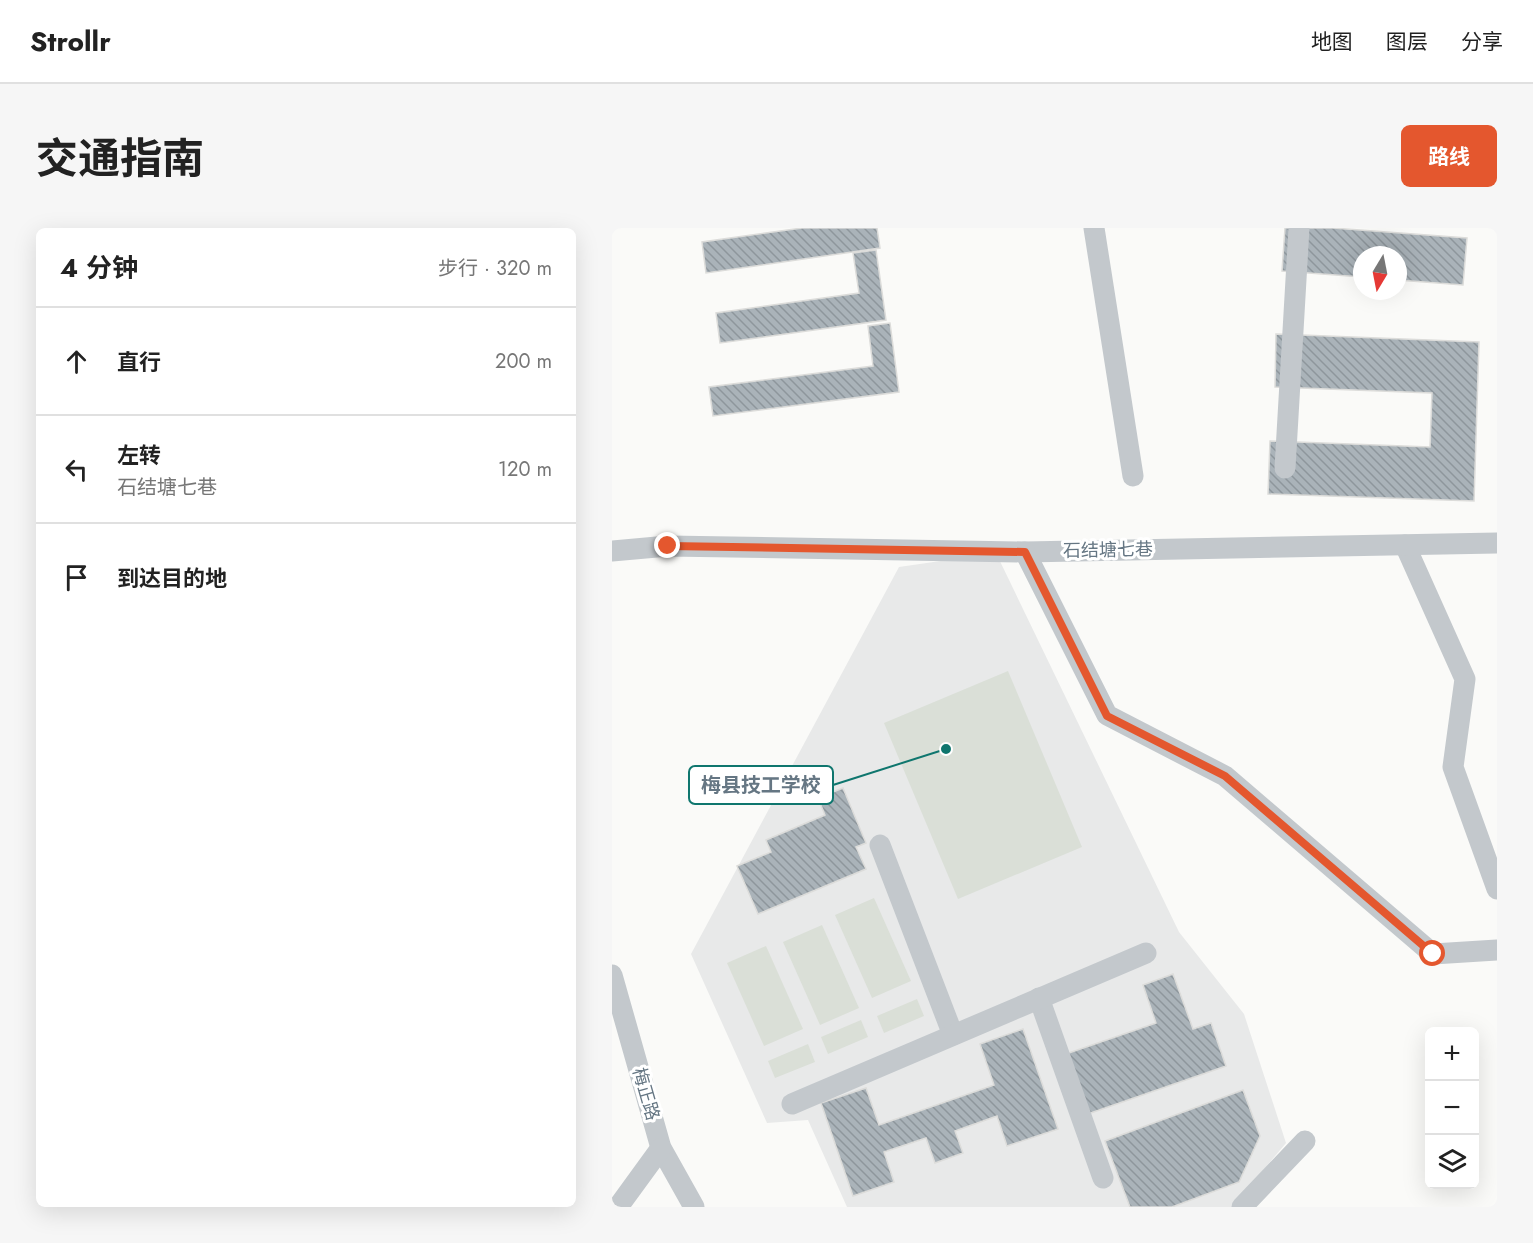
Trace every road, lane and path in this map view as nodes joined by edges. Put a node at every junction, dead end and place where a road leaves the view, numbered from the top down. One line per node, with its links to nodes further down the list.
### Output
1 (1094, 228): 4 (street)
2 (1299, 228): 3 (street)
3 (1285, 468)
4 (1133, 477)
5 (1497, 543): 6 (street, 石结塘七巷)
6 (1405, 545): 8 (street, 石结塘七巷); 10 (street)
7 (612, 551): 8 (street, 石结塘七巷)
8 (1025, 552): 11 (street)
9 (880, 845): 15 (street)
10 (1497, 889)
11 (1497, 951)
12 (1146, 953): 14 (street)
13 (612, 975): 18 (street, 梅正路)
14 (1039, 998): 15 (street); 19 (street)
15 (953, 1035): 16 (street)
16 (792, 1104)
17 (1305, 1141): 22 (street)
18 (661, 1148): 20 (street); 21 (street, 梅正路)
19 (1103, 1178)
20 (618, 1207)
21 (694, 1207)
22 (1242, 1207)

